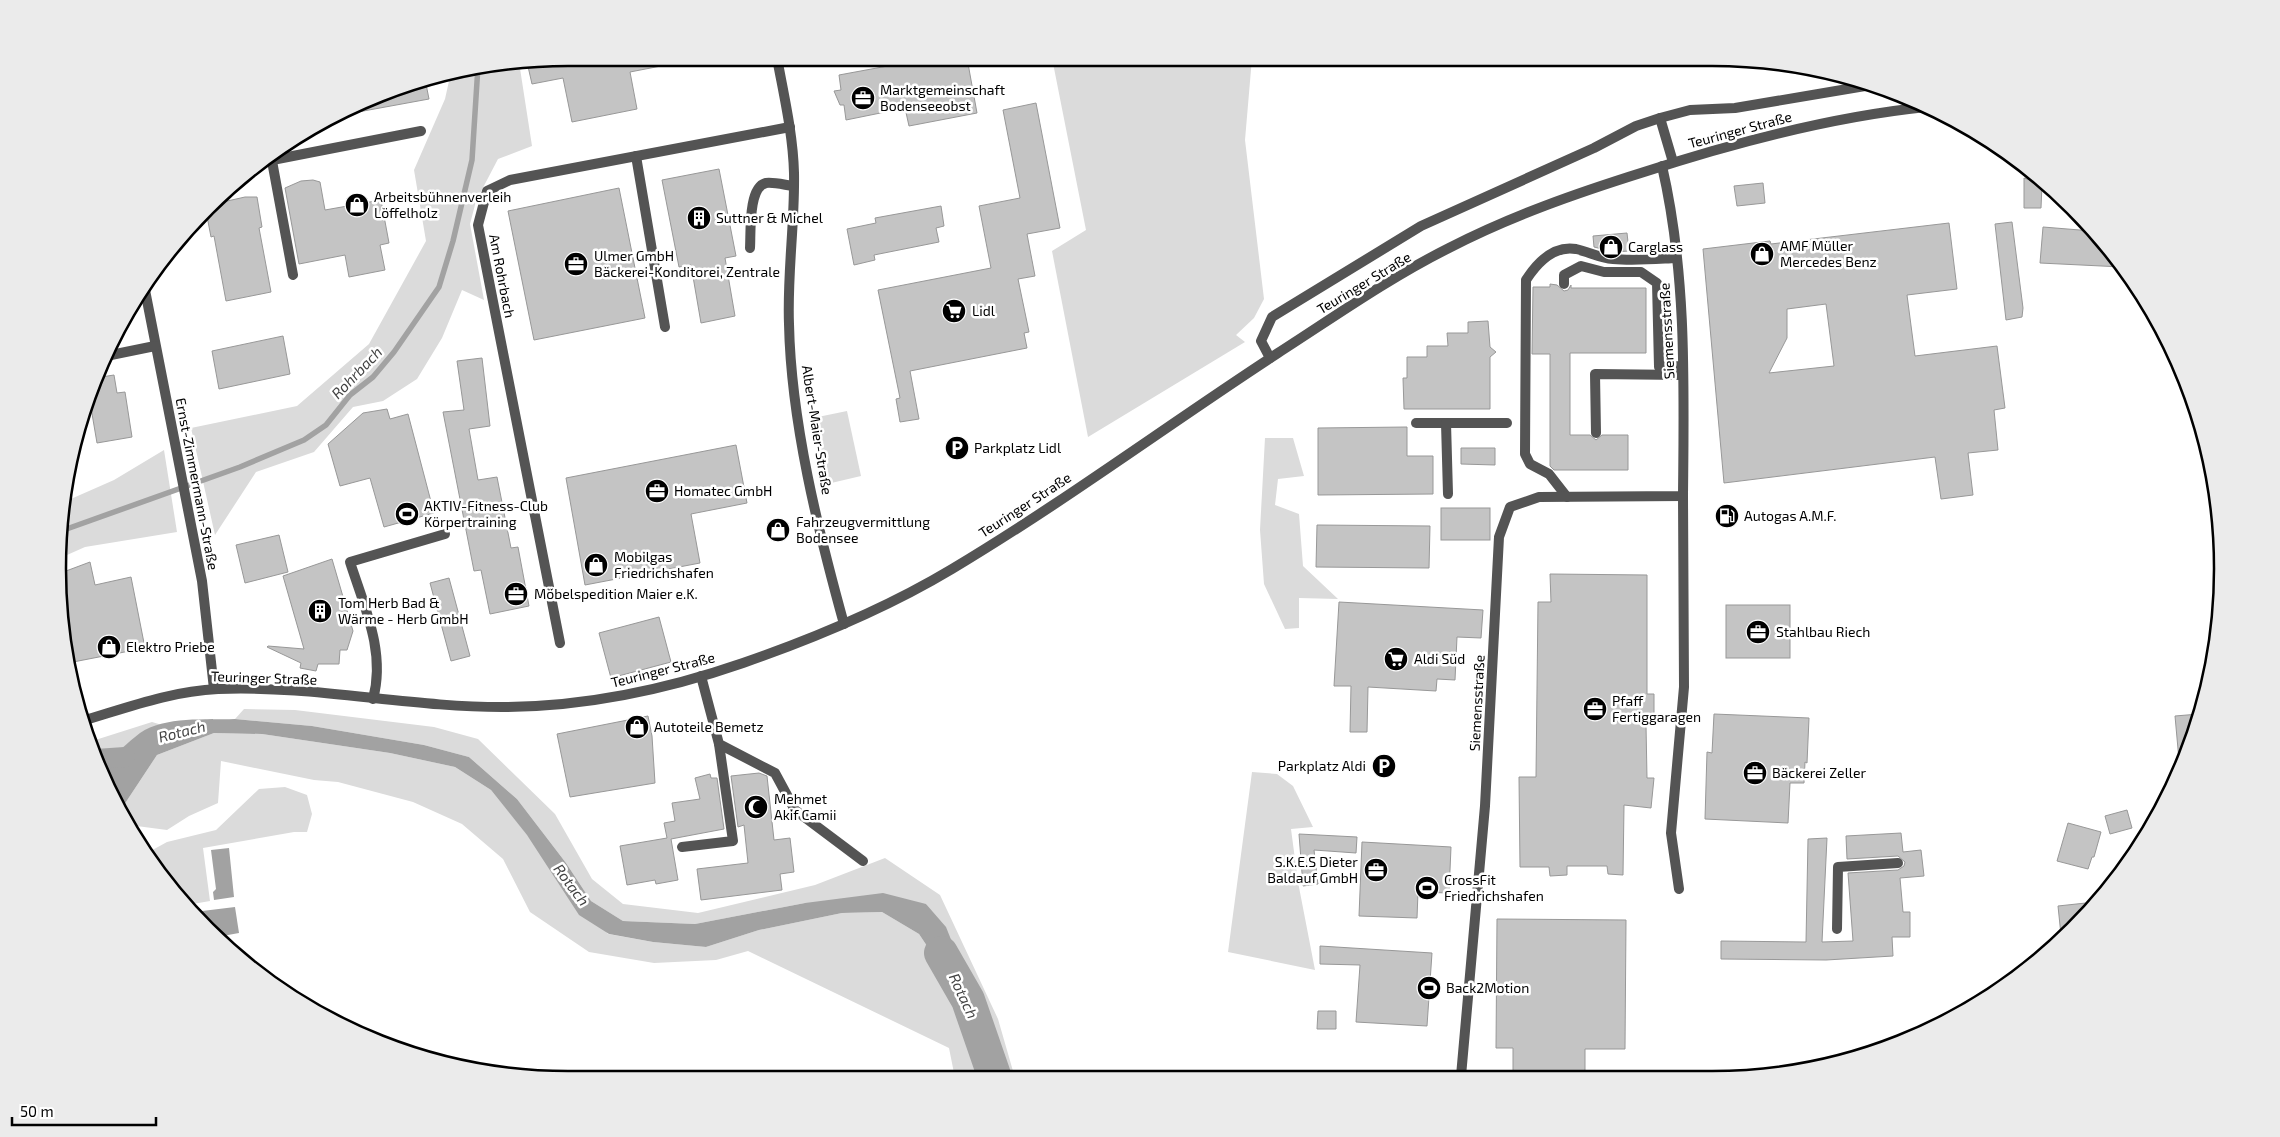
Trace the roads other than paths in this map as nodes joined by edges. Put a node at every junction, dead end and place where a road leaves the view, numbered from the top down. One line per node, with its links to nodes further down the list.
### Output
1 (779, 66): 5 (street, Albert-Maier-Straße)
2 (1856, 88): 4 (street)
3 (1913, 108): 9 (street, Teuringer Straße)
4 (1660, 118): 9 (street); 21 (street)
5 (790, 127): 7 (street, Am Rohrbach); 12 (street, Albert-Maier-Straße)
6 (421, 132): 8 (street)
7 (636, 156): 18 (street); 32 (street, Am Rohrbach)
8 (278, 159)
9 (1673, 162): 11 (street, Teuringer Straße)
10 (273, 163): 15 (street)
11 (1662, 166): 14 (street, Siemensstraße); 21 (street, Teuringer Straße)
12 (794, 186): 13 (street); 31 (street, Albert-Maier-Straße)
13 (750, 248)
14 (1676, 258): 22 (street, Siemensstraße); 28 (street)
15 (292, 276)
16 (1564, 284): 22 (street)
17 (146, 297): 19 (street, Ernst-Zimmermann-Straße)
18 (664, 327)
19 (156, 346): 20 (street); 34 (street, Ernst-Zimmermann-Straße)
20 (114, 354)
21 (1270, 358): 31 (street, Teuringer Straße)
22 (1683, 371): 26 (street); 29 (street, Siemensstraße)
23 (1416, 423): 24 (street)
24 (1446, 423): 25 (street); 27 (street)
25 (1507, 423)
26 (1596, 433)
27 (1448, 494)
28 (1567, 496): 29 (street, Siemensstraße); 43 (street, Siemensstraße)
29 (1683, 496): 41 (street, Siemensstraße)
30 (445, 534): 35 (street)
31 (844, 624): 33 (street, Teuringer Straße)
32 (560, 644)
33 (701, 676): 35 (street, Teuringer Straße); 37 (street)
34 (214, 689): 35 (street, Teuringer Straße); 36 (street, Teuringer Straße)
35 (373, 699)
36 (89, 719)
37 (719, 744): 38 (street); 39 (street)
38 (682, 847)
39 (863, 861)
40 (1898, 863): 42 (street)
41 (1679, 889)
42 (1838, 929)
43 (1461, 1071)

